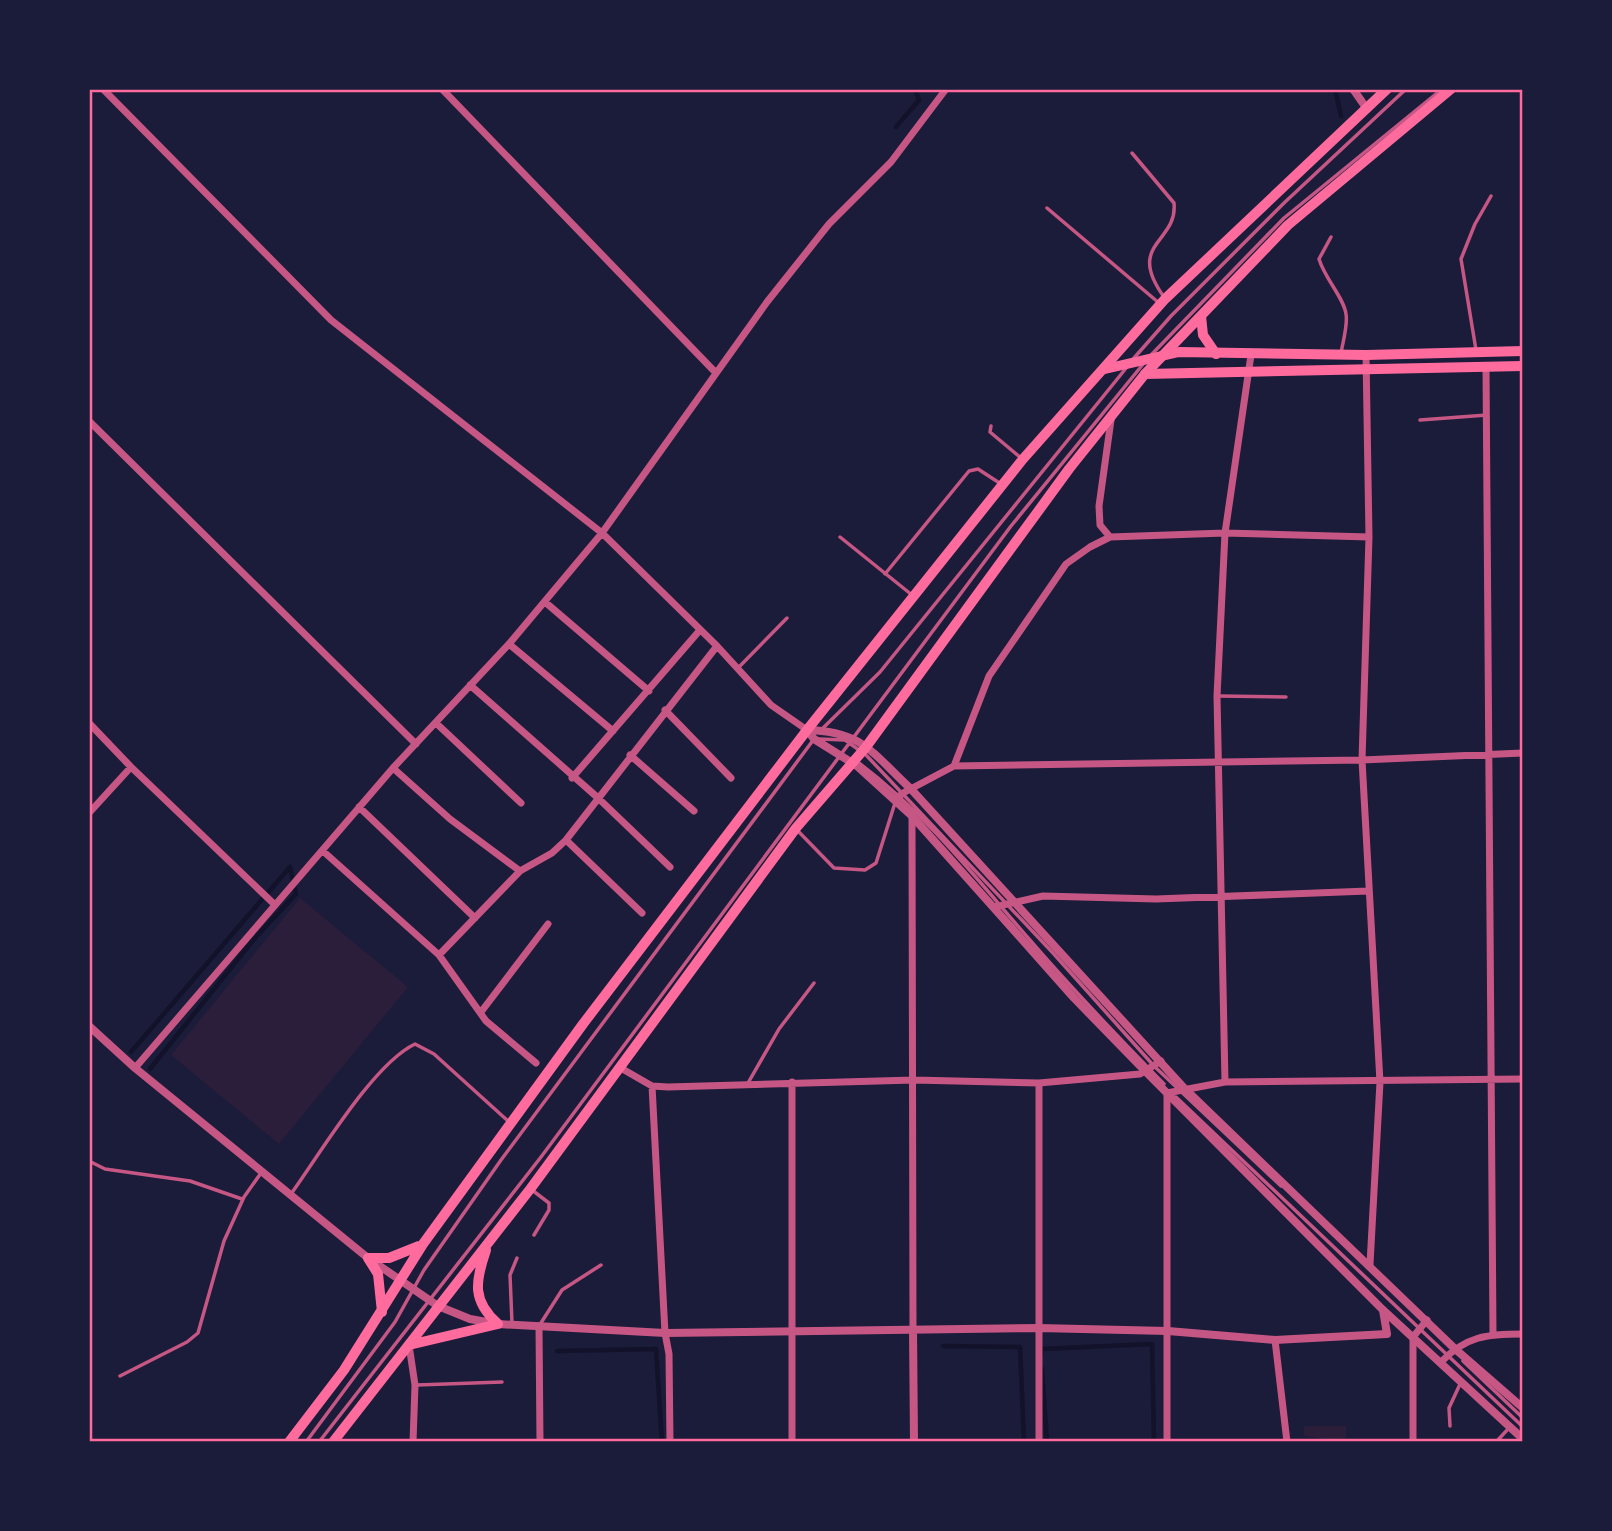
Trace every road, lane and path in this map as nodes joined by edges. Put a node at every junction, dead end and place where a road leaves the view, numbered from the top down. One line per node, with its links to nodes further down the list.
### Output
1 (103, 89): 39 (street)
2 (442, 89): 29 (street)
3 (946, 89): 29 (street)
4 (1353, 89): 9 (street)
5 (1387, 89): 9 (highway)
6 (1406, 89): 24 (lane)
7 (1442, 89): 23 (lane)
8 (1451, 89): 15 (highway)
9 (1367, 108): 14 (highway)
10 (1132, 153): 14 (lane)
11 (1492, 196): 17 (lane)
12 (1047, 208): 14 (lane)
13 (1331, 237): 21 (lane)
14 (1163, 301): 27 (highway)
15 (1201, 316): 18 (highway); 19 (highway)
16 (1523, 351): 17 (main road)
17 (1477, 352): 22 (main road)
18 (1216, 354): 19 (main road); 20 (main road)
19 (1164, 355): 23 (main road); 31 (highway)
20 (1251, 355): 21 (main road); 30 (street)
21 (1341, 355): 22 (main road)
22 (1366, 355): 28 (street)
23 (1148, 358): 24 (main road); 62 (lane)
24 (1132, 361): 27 (main road); 59 (lane)
25 (1523, 366): 26 (main road)
26 (1486, 367): 28 (main road); 32 (street)
27 (1105, 369): 37 (highway)
28 (1366, 370): 30 (main road); 43 (street)
29 (716, 373): 39 (street)
30 (1248, 373): 31 (main road); 40 (street)
31 (1145, 374): 33 (highway)
32 (1489, 415): 34 (lane); 66 (street)
33 (1111, 416): 42 (street); 68 (highway)
34 (1420, 420)
35 (89, 421): 63 (street)
36 (991, 426): 37 (lane)
37 (1023, 459): 38 (highway)
38 (1002, 485): 44 (lane); 45 (highway)
39 (601, 533): 46 (street); 48 (street)
40 (1225, 533): 42 (street); 43 (street); 54 (street)
41 (839, 537): 44 (lane)
42 (1110, 537): 71 (street)
43 (1369, 537): 70 (street)
44 (885, 573): 45 (lane)
45 (913, 596): 61 (highway)
46 (545, 602): 49 (street); 53 (street)
47 (788, 618): 51 (lane)
48 (700, 630): 50 (street); 53 (street)
49 (509, 644): 52 (street); 60 (street)
50 (717, 646): 51 (street); 56 (street)
51 (738, 668): 61 (street)
52 (470, 685): 58 (street); 74 (street)
53 (649, 691): 60 (street)
54 (1217, 696): 55 (lane); 69 (street)
55 (1286, 697)
56 (665, 709): 67 (street); 75 (street)
57 (89, 723): 72 (street)
58 (436, 723): 63 (street); 78 (street)
59 (820, 730): 61 (street); 62 (street)
60 (613, 732): 74 (street)
61 (810, 735): 62 (lane); 65 (street); 113 (highway); 127 (lane)
62 (851, 739): 65 (lane); 68 (street)
63 (416, 744): 73 (street)
64 (1523, 753): 66 (street)
65 (841, 754): 68 (street); 128 (lane)
66 (1489, 754): 70 (street); 105 (street)
67 (630, 755): 77 (street); 80 (street)
68 (859, 755): 76 (street); 76 (street); 83 (highway)
69 (1218, 760): 70 (street); 71 (street); 89 (street)
70 (1362, 760): 88 (street)
71 (954, 765): 76 (street)
72 (131, 767): 81 (street); 90 (street)
73 (393, 768): 79 (street); 87 (street)
74 (572, 778): 77 (street)
75 (731, 778)
76 (902, 795): 82 (street); 83 (lane); 91 (street); 91 (lane)
77 (597, 797): 84 (street); 86 (street)
78 (520, 803)
79 (359, 807): 85 (street); 93 (street)
80 (694, 811)
81 (89, 813)
82 (912, 816): 91 (street); 104 (street)
83 (796, 828): 100 (highway)
84 (566, 840): 87 (street); 92 (street)
85 (324, 852): 90 (street); 95 (street)
86 (670, 867)
87 (520, 871): 93 (street)
88 (1368, 891): 89 (street); 107 (street)
89 (1221, 894): 91 (street); 106 (street)
90 (274, 904): 102 (street)
91 (1004, 905): 101 (street); 101 (street)
92 (642, 913)
93 (475, 918): 95 (street)
94 (548, 924): 97 (street)
95 (439, 955): 97 (street)
96 (814, 983): 108 (lane)
97 (481, 1012): 99 (street)
98 (89, 1026): 102 (street)
99 (536, 1063)
100 (619, 1067): 111 (street); 116 (highway)
101 (1153, 1067): 110 (street); 112 (street); 112 (street)
102 (135, 1068): 115 (street)
103 (1523, 1079): 105 (street)
104 (914, 1080): 109 (street); 110 (street); 136 (street)
105 (1490, 1080): 107 (street); 140 (street)
106 (1225, 1082): 107 (street); 112 (street)
107 (1380, 1082): 124 (street)
108 (748, 1083): 109 (street); 111 (street)
109 (792, 1083): 137 (street)
110 (1040, 1083): 134 (street)
111 (652, 1086): 139 (street)
112 (1175, 1091): 124 (street); 129 (street); 135 (lane); 135 (lane); 138 (street)
113 (510, 1122): 117 (lane); 121 (highway)
114 (89, 1161): 118 (lane)
115 (262, 1171): 117 (street); 118 (lane)
116 (531, 1188): 119 (lane); 120 (highway)
117 (291, 1194): 122 (street)
118 (243, 1199): 145 (lane)
119 (534, 1235)
120 (490, 1241): 128 (highway); 131 (highway)
121 (423, 1244): 122 (highway); 126 (highway)
122 (368, 1258): 126 (street); 130 (highway)
123 (517, 1258): 132 (lane)
124 (1370, 1264): 135 (street)
125 (601, 1265): 133 (lane)
126 (400, 1280): 127 (street); 130 (highway)
127 (415, 1290): 128 (street); 156 (lane)
128 (433, 1303): 131 (street); 143 (highway); 157 (lane)
129 (1384, 1310): 135 (street); 142 (street)
130 (382, 1312): 155 (highway)
131 (498, 1324): 132 (street); 143 (highway)
132 (512, 1325): 133 (street)
133 (539, 1326): 139 (street); 160 (street)
134 (1039, 1328): 136 (street); 138 (street); 164 (street)
135 (1420, 1328): 144 (street); 144 (street); 167 (street)
136 (914, 1329): 137 (street); 163 (street)
137 (792, 1330): 139 (street); 162 (street)
138 (1168, 1331): 142 (street); 165 (street)
139 (665, 1333): 161 (street)
140 (1493, 1334): 141 (street); 144 (street)
141 (1523, 1334)
142 (1275, 1340): 166 (street)
143 (409, 1345): 148 (street); 158 (highway)
144 (1448, 1354): 147 (street); 149 (street); 150 (lane); 153 (lane)
145 (120, 1376)
146 (502, 1381): 148 (lane)
147 (1461, 1381): 151 (lane); 152 (street)
148 (415, 1385): 159 (street)
149 (1523, 1408)
150 (1523, 1418)
151 (1450, 1426)
152 (1510, 1427): 154 (street); 168 (lane)
153 (1523, 1427)
154 (1523, 1439)
155 (289, 1442)
156 (306, 1442)
157 (319, 1442)
158 (332, 1442)
159 (413, 1442)
160 (540, 1442)
161 (670, 1442)
162 (792, 1442)
163 (914, 1442)
164 (1040, 1442)
165 (1167, 1442)
166 (1287, 1442)
167 (1413, 1442)
168 (1496, 1442)

